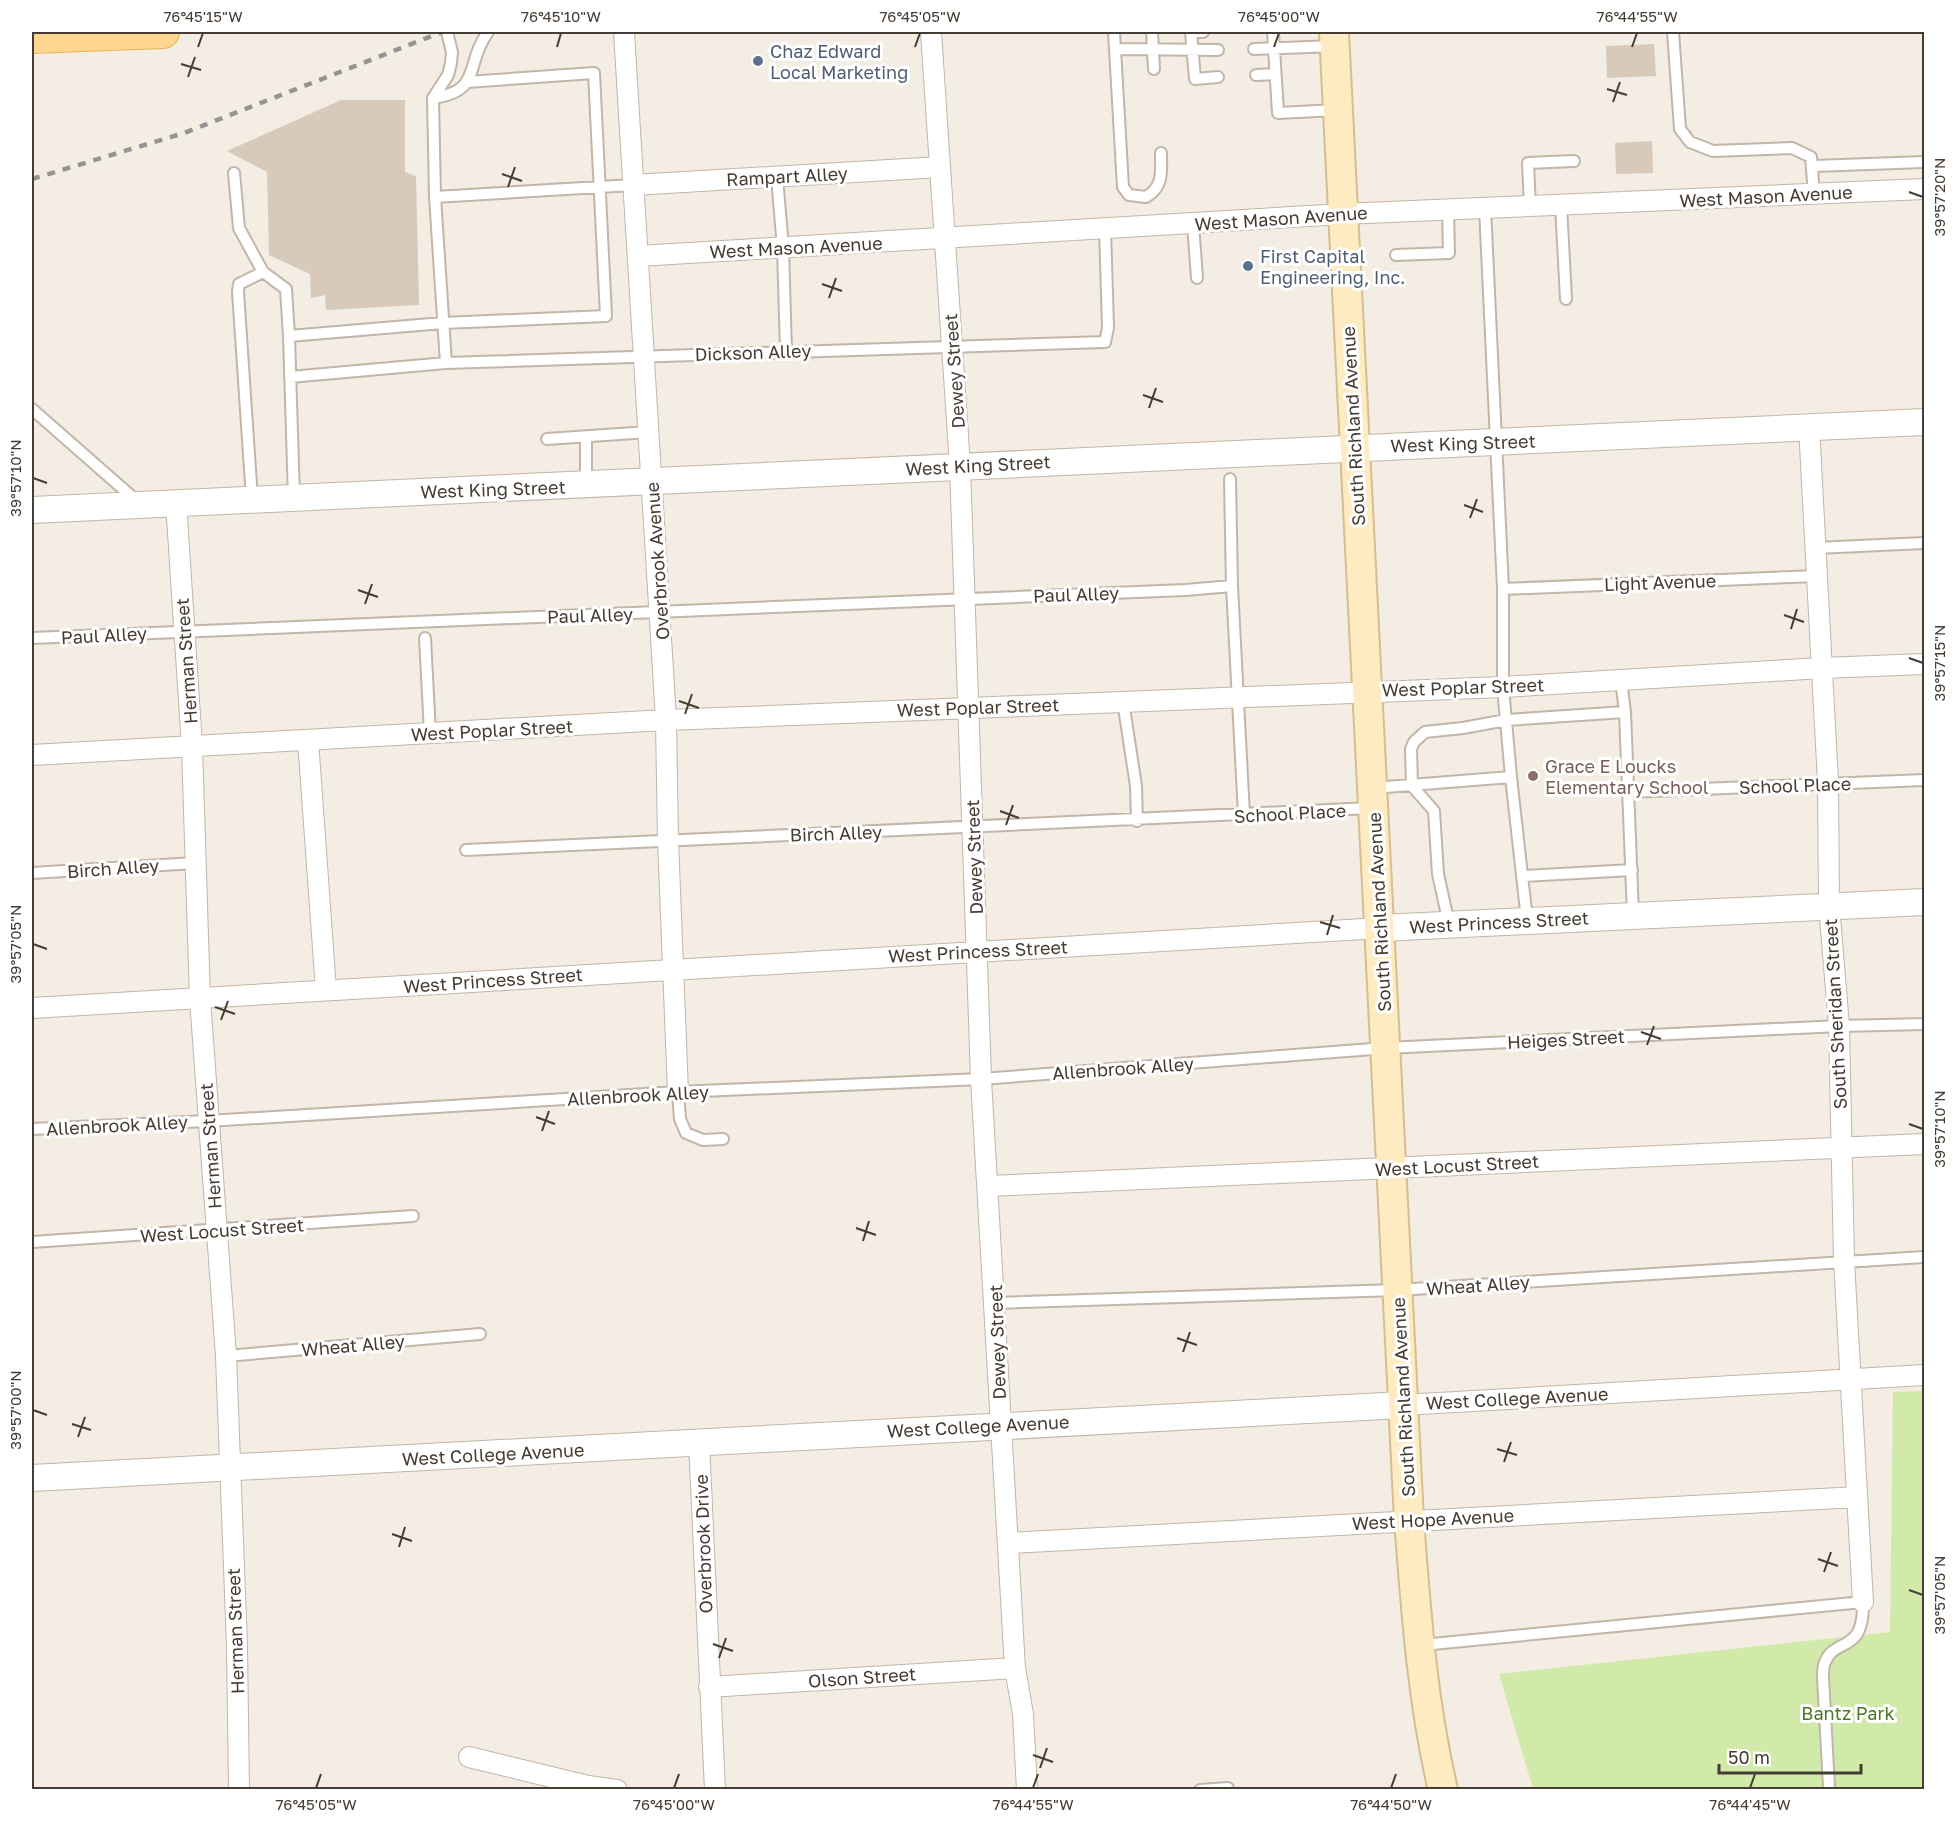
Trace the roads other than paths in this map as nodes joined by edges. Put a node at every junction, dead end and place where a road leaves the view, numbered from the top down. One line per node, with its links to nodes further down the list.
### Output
1 (146, 32): 12 (main road)
2 (447, 32): 25 (lane)
3 (488, 32): 24 (lane)
4 (624, 32): 34 (street, Overbrook Avenue)
5 (931, 32): 31 (street, Dewey Street)
6 (1114, 32): 17 (lane)
7 (1152, 32): 14 (lane)
8 (1191, 32): 9 (lane); 19 (lane)
9 (1203, 32)
10 (1272, 32): 16 (lane)
11 (1672, 32): 30 (lane)
12 (32, 37)
13 (1334, 39): 16 (lane); 26 (main road, South Richland Avenue)
14 (1153, 48): 17 (lane); 19 (lane); 20 (lane)
15 (1254, 48): 16 (lane)
16 (1274, 48): 21 (lane)
17 (1115, 49): 27 (lane)
18 (1218, 50): 19 (lane)
19 (1193, 51): 23 (lane)
20 (1155, 69)
21 (1275, 74): 22 (lane); 26 (lane)
22 (1256, 75)
23 (1218, 77)
24 (467, 82): 25 (lane); 35 (lane)
25 (433, 98): 38 (lane)
26 (1338, 110): 43 (main road, South Richland Avenue)
27 (1161, 153)
28 (1574, 161): 40 (lane)
29 (1924, 162): 30 (lane)
30 (1814, 166): 37 (lane)
31 (940, 167): 33 (street, Rampart Alley); 46 (street, Dewey Street)
32 (234, 173): 50 (lane)
33 (777, 177): 34 (street, Rampart Alley); 47 (lane)
34 (633, 185): 35 (lane); 49 (street, Overbrook Avenue)
35 (600, 186): 38 (lane); 53 (lane)
36 (1924, 189): 37 (street, West Mason Avenue)
37 (1814, 194): 39 (street, West Mason Avenue)
38 (435, 197): 53 (lane)
39 (1561, 205): 40 (street, West Mason Avenue); 52 (lane)
40 (1530, 207): 41 (street, West Mason Avenue)
41 (1485, 208): 42 (street, West Mason Avenue); 66 (lane)
42 (1448, 210): 43 (street, West Mason Avenue); 48 (lane)
43 (1343, 214): 44 (street, West Mason Avenue); 67 (main road, South Richland Avenue)
44 (1193, 224): 45 (street, West Mason Avenue); 51 (lane)
45 (1105, 230): 46 (street, West Mason Avenue); 55 (lane, Dickson Alley)
46 (944, 239): 47 (street, West Mason Avenue); 55 (street, Dewey Street)
47 (783, 248): 49 (street, West Mason Avenue); 56 (lane)
48 (1396, 255)
49 (638, 256): 57 (street, Overbrook Avenue)
50 (263, 272): 54 (lane); 73 (lane)
51 (1197, 278)
52 (1566, 299)
53 (443, 323): 54 (lane); 58 (lane)
54 (289, 336): 59 (lane)
55 (952, 347): 56 (lane, Dickson Alley); 68 (street, Dewey Street)
56 (786, 351): 57 (lane, Dickson Alley)
57 (643, 355): 58 (lane, Dickson Alley); 63 (street, Overbrook Avenue)
58 (446, 363): 59 (lane, Dickson Alley)
59 (290, 377): 72 (lane)
60 (32, 409): 75 (lane)
61 (1924, 422): 62 (street, West King Street)
62 (1809, 426): 66 (street, West King Street); 78 (street, South Sheridan Street)
63 (648, 432): 64 (lane); 70 (street, Overbrook Avenue)
64 (586, 437): 65 (lane); 71 (lane)
65 (547, 439)
66 (1497, 443): 67 (street, West King Street); 81 (lane)
67 (1354, 447): 68 (street, West King Street); 91 (main road, South Richland Avenue)
68 (960, 466): 70 (street, West King Street); 82 (street, Dewey Street)
69 (1230, 479): 80 (lane)
70 (651, 483): 71 (street, West King Street); 83 (street, Overbrook Avenue)
71 (586, 485): 72 (street, West King Street)
72 (294, 498): 73 (street, West King Street)
73 (252, 499): 74 (street, West King Street)
74 (176, 502): 75 (street, West King Street); 84 (street, Herman Street)
75 (140, 504): 76 (street, West King Street)
76 (32, 510)
77 (1924, 543): 78 (lane)
78 (1816, 548): 79 (street, South Sheridan Street)
79 (1817, 576): 81 (lane, Light Avenue); 88 (street, South Sheridan Street)
80 (1232, 586): 82 (lane, Paul Alley); 92 (lane)
81 (1503, 589): 90 (lane)
82 (966, 598): 83 (lane, Paul Alley); 94 (street, Dewey Street)
83 (660, 613): 84 (lane, Paul Alley); 96 (street, Overbrook Avenue)
84 (185, 631): 85 (lane, Paul Alley); 100 (street, Herman Street)
85 (32, 638)
86 (425, 638): 98 (lane)
87 (1924, 664): 88 (street, West Poplar Street)
88 (1822, 668): 89 (street, West Poplar Street); 104 (street, South Sheridan Street)
89 (1621, 680): 90 (street, West Poplar Street); 95 (lane)
90 (1503, 687): 91 (street, West Poplar Street); 97 (lane)
91 (1368, 691): 92 (street, West Poplar Street); 107 (main road, South Richland Avenue)
92 (1238, 697): 93 (street, West Poplar Street); 108 (lane)
93 (1123, 701): 94 (street, West Poplar Street); 110 (lane)
94 (970, 707): 96 (street, West Poplar Street); 111 (street, Dewey Street)
95 (1625, 712): 97 (lane); 106 (lane)
96 (666, 720): 98 (street, West Poplar Street); 112 (street, Overbrook Avenue)
97 (1506, 720): 102 (lane); 105 (lane)
98 (430, 733): 99 (street, West Poplar Street)
99 (308, 740): 100 (street, West Poplar Street); 126 (street)
100 (192, 747): 101 (street, West Poplar Street); 114 (street, Herman Street)
101 (32, 755)
102 (1511, 777): 105 (lane, School Place); 117 (lane)
103 (1924, 780): 104 (lane, School Place)
104 (1828, 783): 106 (lane, School Place); 119 (street, South Sheridan Street)
105 (1412, 786): 107 (lane, School Place); 122 (lane)
106 (1629, 792): 115 (lane)
107 (1373, 798): 108 (lane, School Place); 123 (main road, South Richland Avenue)
108 (1244, 815): 109 (lane, School Place)
109 (1206, 817): 110 (lane, Birch Alley)
110 (1137, 821): 111 (lane, Birch Alley)
111 (973, 828): 112 (lane, Birch Alley); 124 (street, Dewey Street)
112 (668, 840): 113 (lane, Birch Alley); 125 (street, Overbrook Avenue)
113 (466, 850)
114 (195, 863): 116 (lane, Birch Alley); 127 (street, Herman Street)
115 (1632, 870): 117 (lane); 120 (lane)
116 (32, 873)
117 (1523, 876): 121 (lane)
118 (1924, 902): 119 (street, West Princess Street)
119 (1829, 905): 120 (street, West Princess Street); 130 (street, South Sheridan Street)
120 (1633, 915): 121 (street, West Princess Street)
121 (1527, 920): 122 (street, West Princess Street)
122 (1449, 925): 123 (street, West Princess Street)
123 (1381, 928): 124 (street, West Princess Street); 131 (main road, South Richland Avenue)
124 (976, 950): 125 (street, West Princess Street); 133 (street, Dewey Street)
125 (674, 968): 126 (street, West Princess Street); 134 (street, Overbrook Avenue)
126 (326, 990): 127 (street, West Princess Street)
127 (200, 999): 128 (street, West Princess Street); 135 (street, Herman Street)
128 (32, 1008)
129 (1924, 1024): 130 (lane, Heiges Street)
130 (1839, 1026): 131 (lane, Heiges Street); 139 (street, South Sheridan Street)
131 (1386, 1048): 132 (lane, Heiges Street); 140 (main road, South Richland Avenue)
132 (1244, 1059): 133 (lane, Allenbrook Alley)
133 (981, 1079): 134 (lane, Allenbrook Alley); 141 (street, Dewey Street)
134 (678, 1092): 135 (lane, Allenbrook Alley); 137 (lane)
135 (208, 1121): 136 (lane, Allenbrook Alley); 143 (street, Herman Street)
136 (32, 1129)
137 (723, 1139)
138 (1924, 1144): 139 (street, West Locust Street)
139 (1841, 1148): 140 (street, West Locust Street); 146 (street, South Sheridan Street)
140 (1391, 1168): 141 (street, West Locust Street); 147 (main road, South Richland Avenue)
141 (989, 1186): 148 (street, Dewey Street)
142 (413, 1216): 143 (lane, West Locust Street)
143 (216, 1231): 144 (lane, West Locust Street); 150 (street, Herman Street)
144 (32, 1242)
145 (1924, 1257): 146 (lane, Wheat Alley)
146 (1844, 1261): 147 (lane, Wheat Alley); 152 (street, South Sheridan Street)
147 (1397, 1290): 148 (lane, Wheat Alley); 153 (main road, South Richland Avenue)
148 (996, 1303): 154 (street, Dewey Street)
149 (480, 1334): 150 (lane, Wheat Alley)
150 (226, 1356): 156 (street, Herman Street)
151 (1924, 1375): 152 (street, West College Avenue)
152 (1850, 1378): 153 (street, West College Avenue); 158 (street, South Sheridan Street)
153 (1403, 1405): 154 (street, West College Avenue); 159 (main road, South Richland Avenue)
154 (1000, 1425): 155 (street, West College Avenue); 160 (street, Dewey Street)
155 (699, 1442): 156 (street, West College Avenue); 164 (street, Overbrook Drive)
156 (229, 1468): 157 (street, West College Avenue); 168 (street, Herman Street)
157 (32, 1478)
158 (1857, 1497): 159 (street, West Hope Avenue); 161 (street, South Sheridan Street)
159 (1409, 1520): 160 (street, West Hope Avenue); 162 (main road, South Richland Avenue)
160 (1009, 1544): 163 (street, Dewey Street)
161 (1863, 1602): 162 (lane); 166 (lane)
162 (1419, 1645): 173 (main road, South Richland Avenue)
163 (1015, 1668): 164 (street, Olson Street); 171 (street, Dewey Street)
164 (709, 1687): 170 (street, Overbrook Drive)
165 (469, 1757): 169 (street)
166 (1829, 1787)
167 (1228, 1788): 172 (lane)
168 (239, 1790)
169 (617, 1790)
170 (715, 1790)
171 (1027, 1790)
172 (1200, 1790)
173 (1443, 1790)

